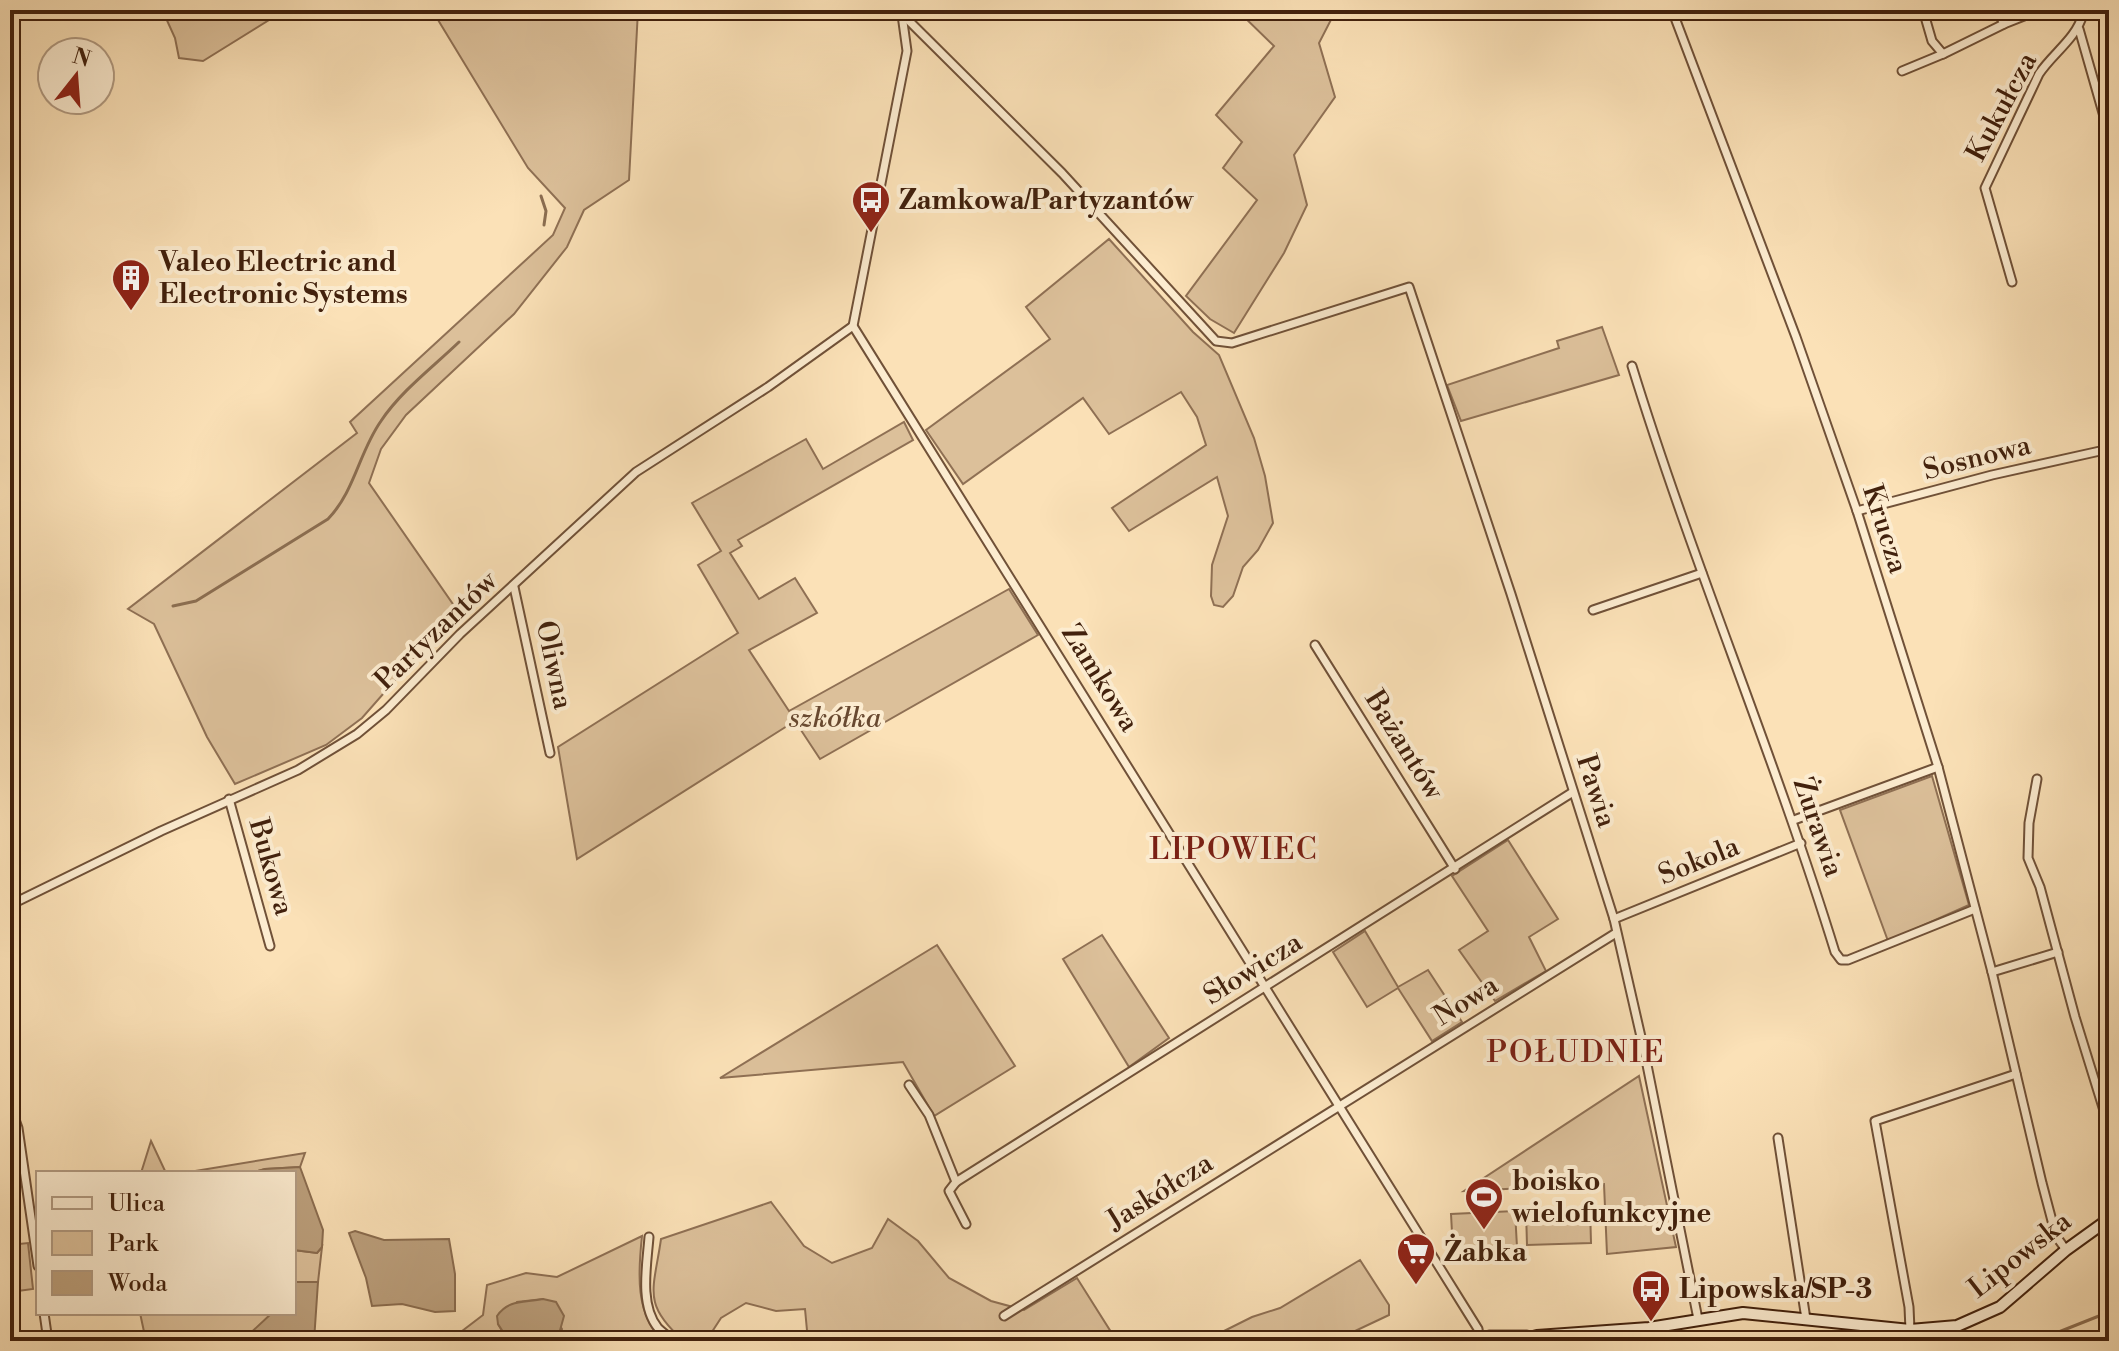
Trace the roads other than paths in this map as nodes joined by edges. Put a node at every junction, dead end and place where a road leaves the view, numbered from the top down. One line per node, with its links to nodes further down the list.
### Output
1 (1672, 10): 17 (street, Krucza)
2 (1923, 10): 10 (street)
3 (1997, 10): 8 (street)
4 (2039, 10): 8 (street)
5 (2091, 10): 7 (street)
6 (900, 11): 14 (street); 25 (street, Pawia)
7 (2081, 12): 9 (street)
8 (2004, 24): 10 (street)
9 (2079, 29): 12 (street); 13 (street, Kukułcza)
10 (1943, 54): 11 (street)
11 (1902, 71)
12 (2109, 134)
13 (2012, 282)
14 (853, 326): 19 (street, Partyzantów); 37 (street, Zamkowa)
15 (1632, 366): 18 (street, Żurawia)
16 (2109, 449): 17 (street, Sosnowa)
17 (1857, 511): 23 (street, Krucza)
18 (1702, 573): 20 (street); 27 (street, Żurawia)
19 (514, 587): 22 (street, Oliwna); 26 (street, Partyzantów)
20 (1593, 610)
21 (1315, 645): 29 (street, Bażantów)
22 (550, 753)
23 (1938, 767): 27 (street); 31 (street, Krucza)
24 (2037, 779): 35 (street)
25 (1573, 792): 29 (street, Słowicza); 32 (street, Pawia)
26 (229, 799): 30 (street, Partyzantów); 34 (street, Bukowa)
27 (1794, 820): 28 (street, Żurawia)
28 (1801, 843): 31 (street, Żurawia); 32 (street, Sokola)
29 (1455, 869): 37 (street, Słowicza)
30 (10, 905)
31 (1975, 909): 36 (street, Krucza)
32 (1614, 919): 33 (street, Pawia)
33 (1616, 933): 41 (street, Nowa); 52 (street, Pawia)
34 (270, 946)
35 (2058, 952): 36 (street); 42 (street)
36 (1992, 972): 38 (street, Krucza)
37 (1266, 987): 41 (street, Zamkowa); 44 (street, Słowicza)
38 (2016, 1074): 48 (street, Krucza); 55 (street)
39 (909, 1085): 44 (street)
40 (10, 1105): 49 (street)
41 (1339, 1106): 51 (street, Jaskółcza); 54 (street, Zamkowa)
42 (2109, 1127)
43 (1778, 1138): 53 (street)
44 (956, 1182): 46 (street)
45 (2109, 1219): 48 (street, Lipowska)
46 (966, 1224)
47 (649, 1237): 59 (street)
48 (2066, 1250): 55 (street, Lipowska)
49 (36, 1252)
50 (44, 1315): 58 (street)
51 (1004, 1316)
52 (1698, 1319): 53 (street, Lipowska); 56 (street, Lipowska)
53 (1806, 1319): 55 (street, Lipowska)
54 (1478, 1329): 57 (street, Zamkowa); 60 (street, Zamkowa)
55 (1910, 1330)
56 (1537, 1336): 57 (street, Zamkowa); 61 (street, Lipowska)
57 (1491, 1338)
58 (48, 1341)
59 (673, 1341)
60 (1480, 1341)
61 (1518, 1341)

